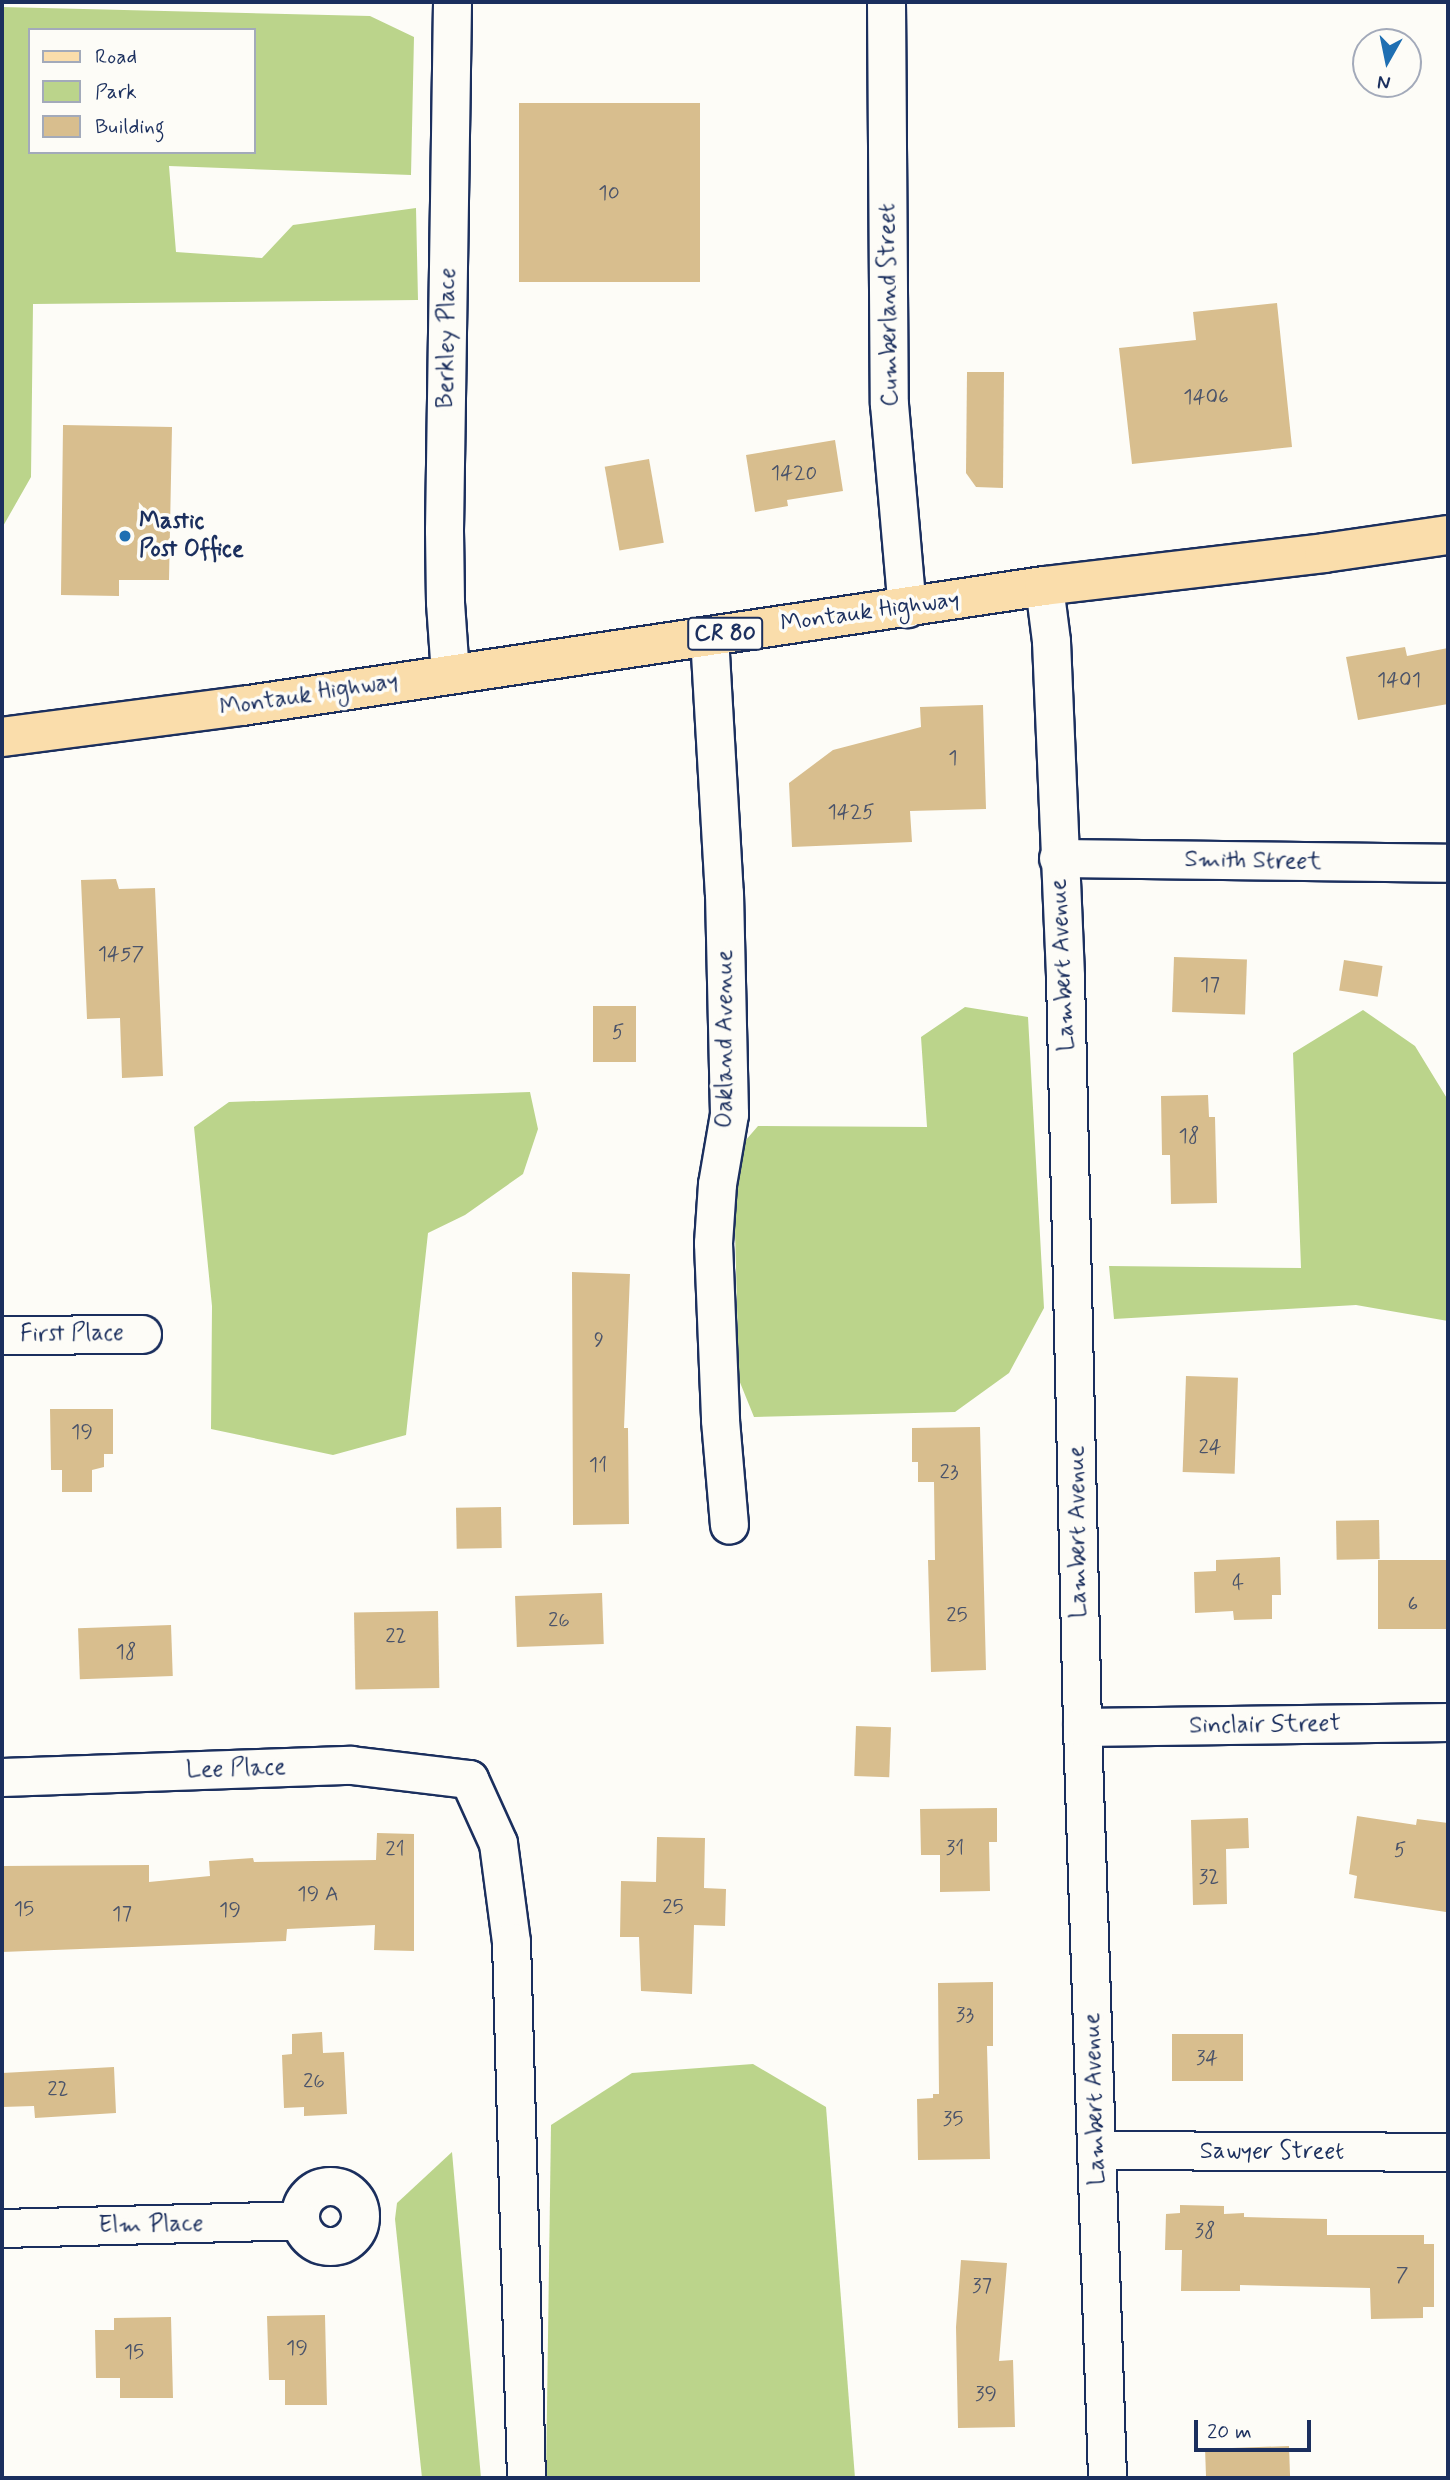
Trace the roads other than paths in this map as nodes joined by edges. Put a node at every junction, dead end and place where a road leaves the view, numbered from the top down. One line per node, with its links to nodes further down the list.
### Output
1 (452, 2): 7 (street, Berkley Place)
2 (886, 2): 5 (street, Cumberland Street)
3 (1448, 534): 4 (main road, Montauk Highway / CR 80)
4 (1044, 586): 5 (main road, Montauk Highway / CR 80); 9 (street, Lambert Avenue)
5 (907, 608): 6 (main road, Montauk Highway / CR 80)
6 (709, 636): 7 (main road, Montauk Highway / CR 80); 13 (street, Oakland Avenue)
7 (450, 674): 8 (main road, Montauk Highway / CR 80)
8 (2, 737)
9 (1058, 858): 10 (street, Smith Street); 15 (street, Lambert Avenue)
10 (1448, 863)
11 (142, 1334): 12 (street, First Place)
12 (2, 1335)
13 (729, 1525)
14 (1448, 1722): 15 (street, Sinclair Street)
15 (1082, 1727): 17 (street, Lambert Avenue)
16 (2, 1777): 21 (street, Lee Place)
17 (1097, 2150): 18 (street, Sawyer Street); 22 (street, Lambert Avenue)
18 (1448, 2152)
19 (299, 2220): 20 (street, Elm Place)
20 (2, 2228)
21 (526, 2478)
22 (1107, 2478)

